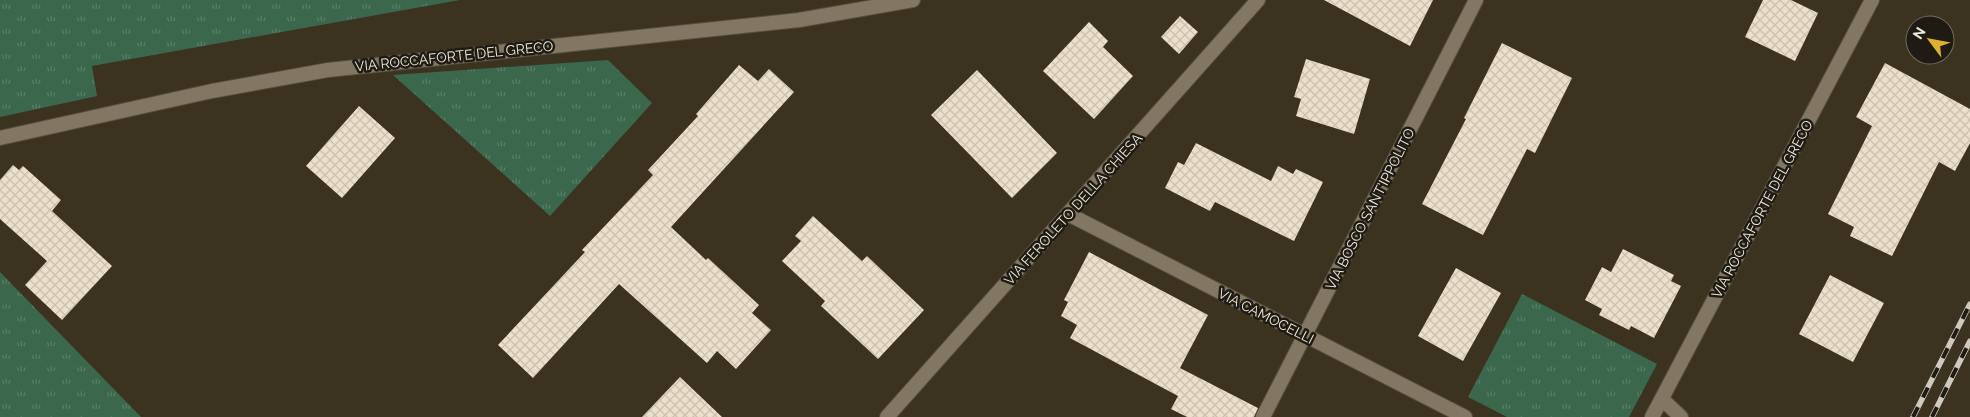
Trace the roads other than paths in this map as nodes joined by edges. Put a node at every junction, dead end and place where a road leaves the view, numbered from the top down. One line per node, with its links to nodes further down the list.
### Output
1 (913, 0): 5 (street, VIA ROCCAFORTE DEL GRECO)
2 (1258, 0): 6 (street, VIA FEROLETO DELLA CHIESA)
3 (1476, 0): 7 (street, VIA BOSCO SANT'IPPOLITO)
4 (1872, 0): 8 (street, VIA ROCCAFORTE DEL GRECO)
5 (0, 138)
6 (1068, 214): 7 (street, VIA CAMOCELLI); 9 (street, VIA FEROLETO DELLA CHIESA)
7 (1305, 336): 10 (street, VIA BOSCO SANT'IPPOLITO); 11 (street, VIA CAMOCELLI)
8 (1662, 399): 12 (street, VIA ROCCAFORTE DEL GRECO); 13 (street)
9 (887, 417)
10 (1263, 417)
11 (1465, 417)
12 (1652, 417)
13 (1681, 417)

